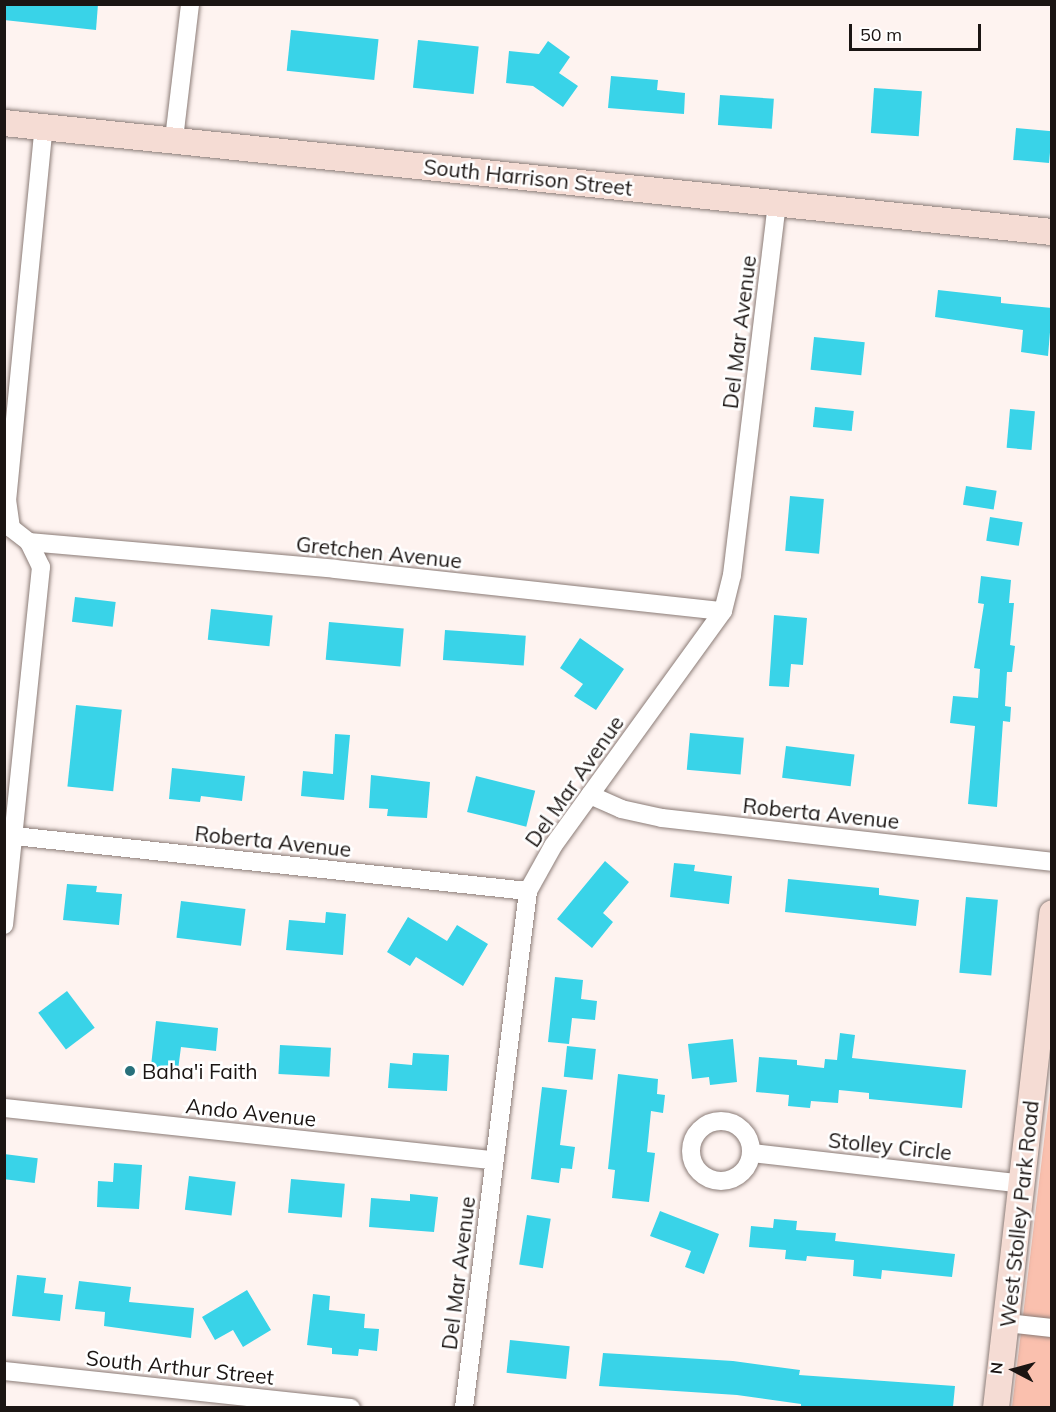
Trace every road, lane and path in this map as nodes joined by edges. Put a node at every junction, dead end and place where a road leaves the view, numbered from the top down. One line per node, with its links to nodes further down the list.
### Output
1 (190, 4): 4 (street)
2 (4, 123): 3 (main road, South Harrison Street)
3 (44, 127): 4 (main road, South Harrison Street); 7 (street)
4 (174, 139): 5 (main road, South Harrison Street)
5 (777, 203): 6 (main road, South Harrison Street); 8 (street, Del Mar Avenue)
6 (1052, 232)
7 (29, 542): 8 (street, Gretchen Avenue); 10 (street)
8 (723, 611): 9 (street, Del Mar Avenue)
9 (590, 795): 11 (street, Roberta Avenue); 12 (street, Del Mar Avenue)
10 (14, 836): 12 (street, Roberta Avenue); 13 (street)
11 (1052, 862)
12 (528, 891): 17 (street, Del Mar Avenue)
13 (4, 925)
14 (1051, 930): 18 (main road, West Stolley Park Road)
15 (4, 1108): 17 (street, Ando Avenue)
16 (752, 1153): 18 (street, Stolley Circle)
17 (493, 1160): 23 (street, Del Mar Avenue)
18 (1024, 1184): 19 (main road, West Stolley Park Road)
19 (1007, 1323): 20 (street); 24 (main road, West Stolley Park Road)
20 (1052, 1328)
21 (4, 1371): 22 (street, South Arthur Street)
22 (351, 1407)
23 (465, 1407)
24 (996, 1407)

